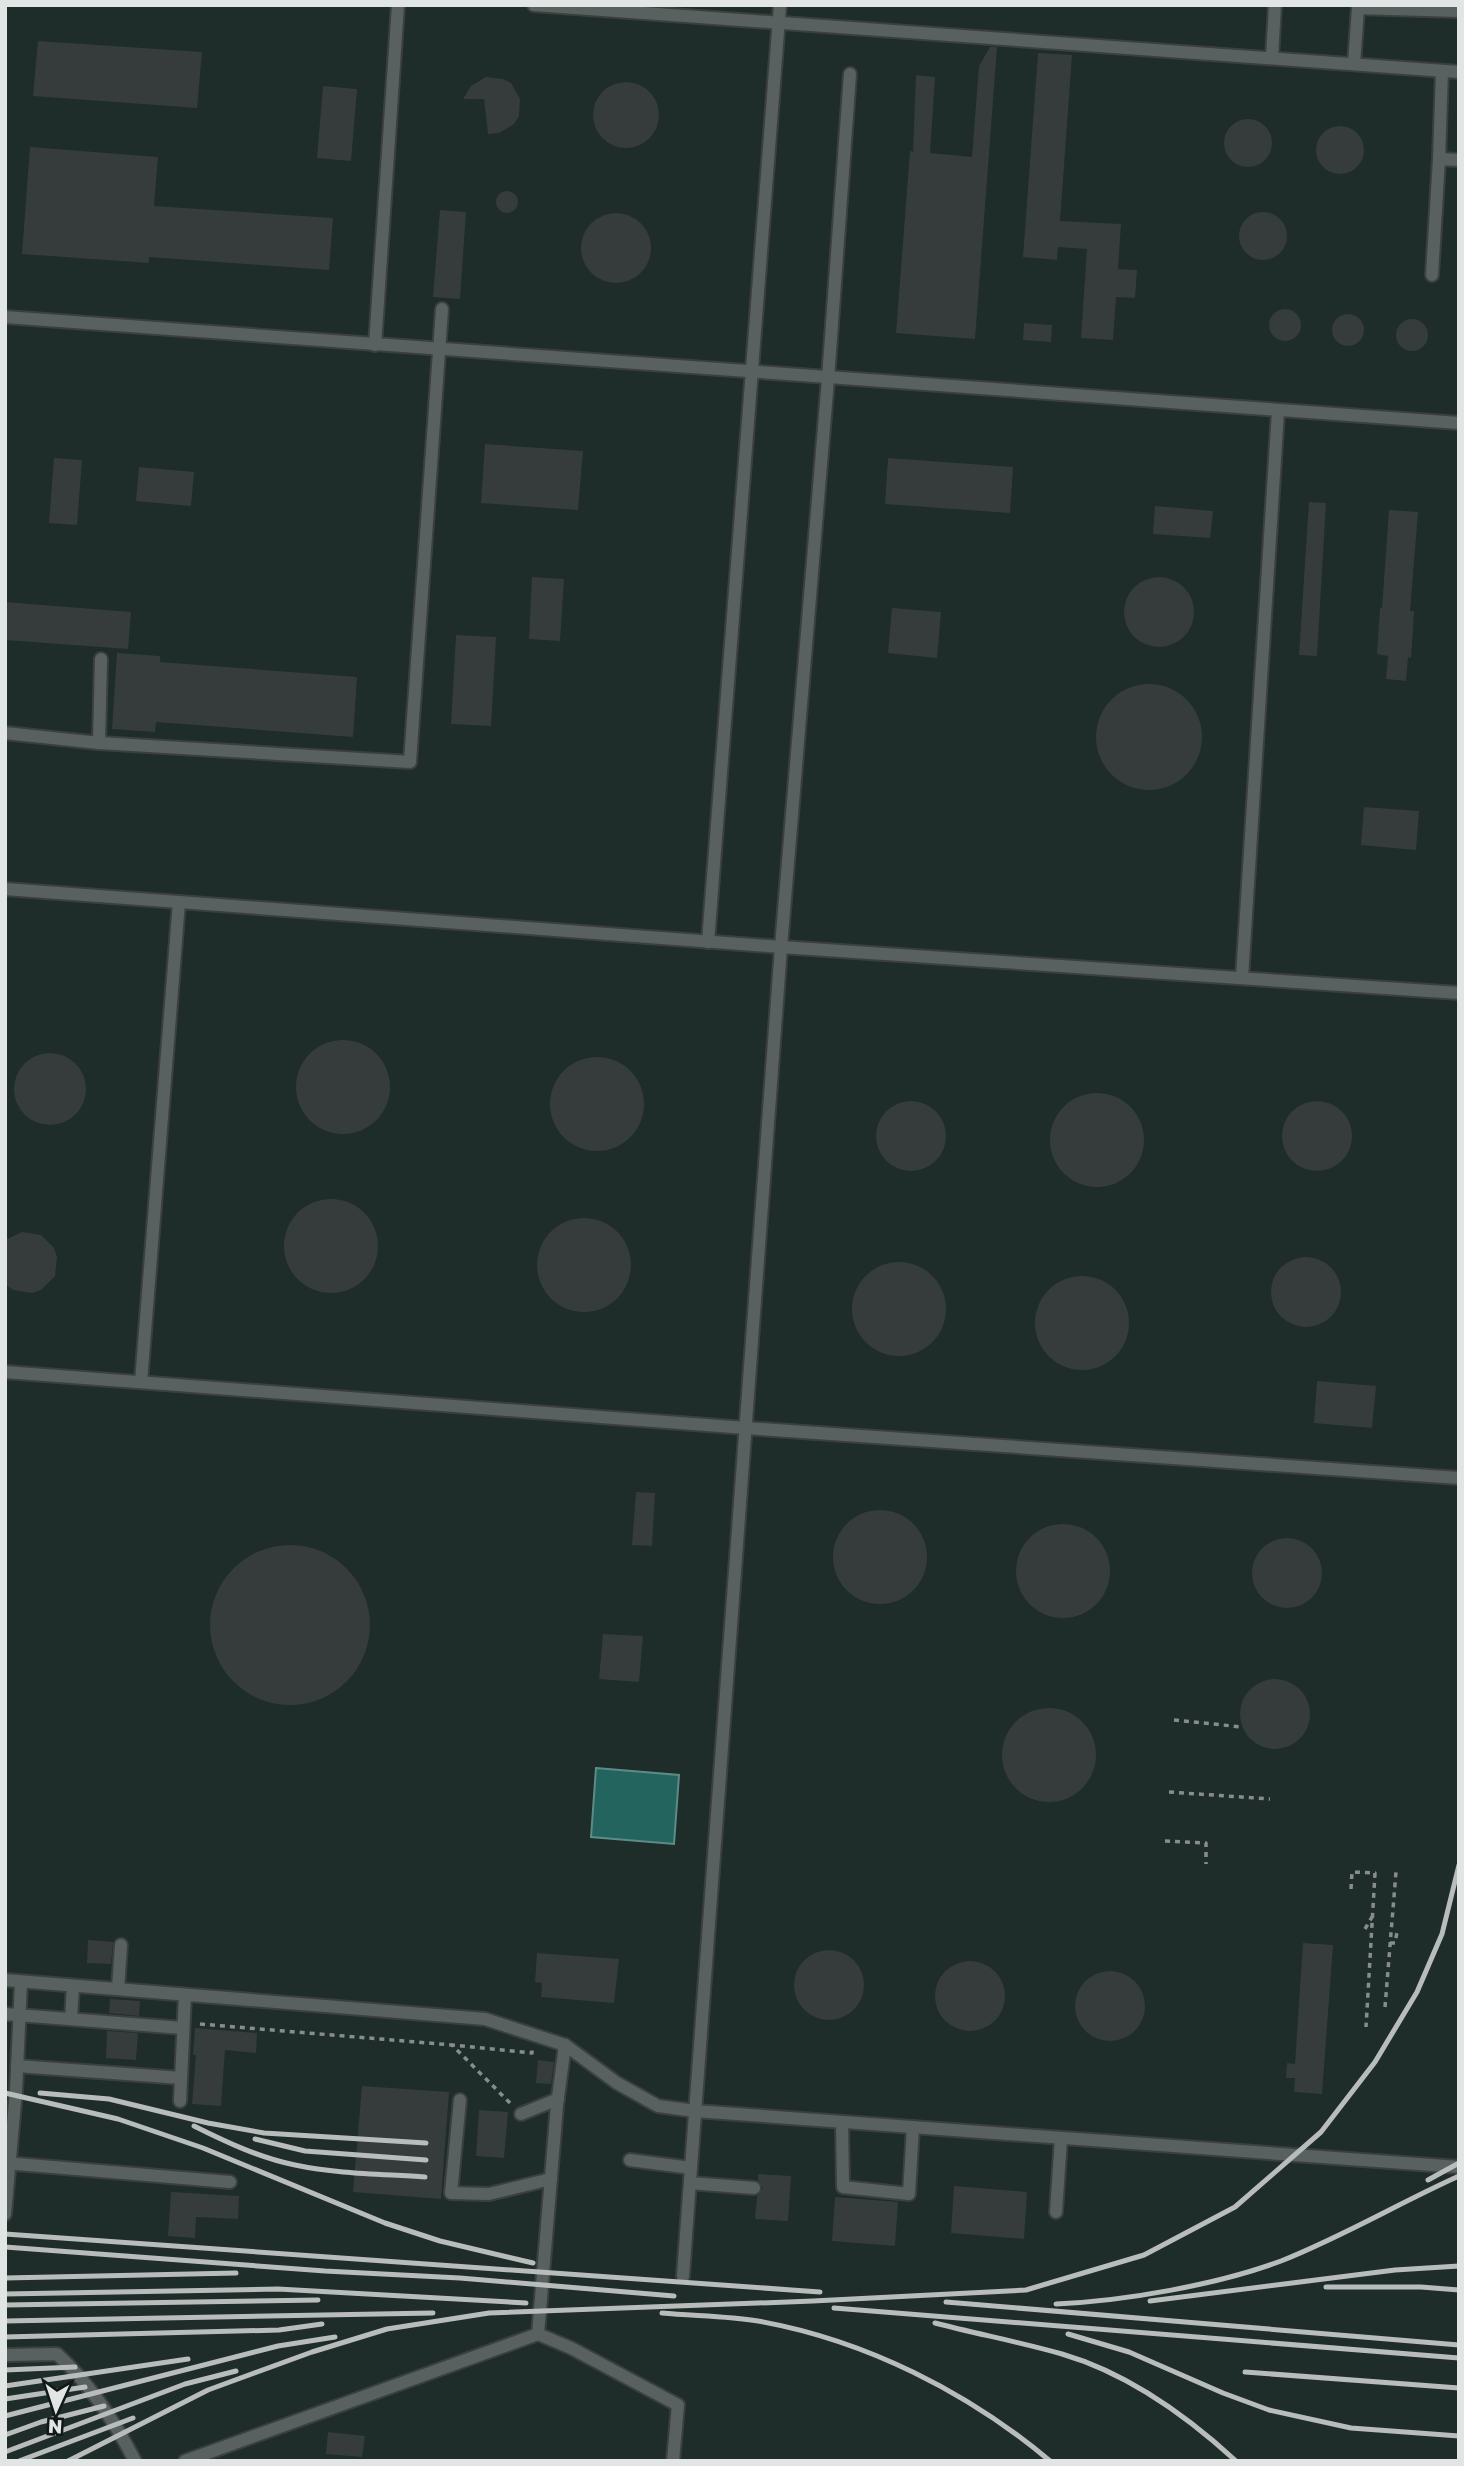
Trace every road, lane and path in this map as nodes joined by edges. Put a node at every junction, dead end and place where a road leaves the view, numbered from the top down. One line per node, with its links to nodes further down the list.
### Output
1 (398, 5): 19 (lane)
2 (534, 5): 6 (lane)
3 (780, 5): 8 (lane)
4 (1275, 5): 9 (lane)
5 (1357, 6): 7 (lane); 10 (lane)
6 (588, 7): 8 (lane)
7 (1459, 11)
8 (778, 23): 9 (lane); 21 (lane)
9 (1272, 58): 10 (lane)
10 (1353, 64): 11 (lane)
11 (1442, 71): 12 (lane); 14 (lane)
12 (1459, 72)
13 (850, 74): 22 (lane)
14 (1439, 159): 15 (lane); 16 (lane)
15 (1459, 160)
16 (1432, 275)
17 (442, 309): 20 (lane)
18 (5, 317): 19 (lane)
19 (375, 345): 20 (lane)
20 (440, 350): 21 (lane); 27 (lane)
21 (752, 373): 22 (lane); 30 (lane)
22 (828, 379): 23 (lane); 31 (lane)
23 (1278, 411): 24 (lane); 32 (lane)
24 (1459, 423)
25 (101, 659): 27 (lane)
26 (5, 733): 27 (lane)
27 (99, 743)
28 (5, 889): 29 (lane)
29 (179, 902): 30 (lane); 35 (lane)
30 (708, 942): 31 (lane)
31 (781, 947): 32 (lane); 36 (lane)
32 (1242, 978): 33 (lane)
33 (1459, 993)
34 (5, 1372): 35 (lane)
35 (141, 1382): 36 (lane)
36 (746, 1428): 37 (lane); 70 (lane)
37 (1459, 1478)
38 (1174, 1720): 39 (path)
39 (1242, 1727)
40 (1169, 1792): 41 (path)
41 (1270, 1799)
42 (1165, 1841): 43 (path)
43 (1206, 1864)
44 (1396, 1872): 49 (path)
45 (1351, 1889): 46 (path)
46 (1373, 1916): 47 (path); 61 (path)
47 (1365, 1930)
48 (1397, 1932): 49 (path)
49 (1390, 1942): 56 (path)
50 (121, 1945): 54 (lane)
51 (5, 1980): 52 (lane)
52 (21, 1982): 53 (lane); 58 (lane)
53 (73, 1986): 54 (lane); 59 (lane)
54 (118, 1989): 55 (lane)
55 (184, 1995): 60 (lane); 62 (lane)
56 (1385, 2007)
57 (5, 2014): 58 (lane)
58 (19, 2015): 59 (lane); 65 (lane)
59 (71, 2019): 60 (lane)
60 (182, 2025): 63 (path); 66 (lane)
61 (1366, 2027)
62 (534, 2034): 63 (path); 64 (lane)
63 (452, 2045): 71 (path)
64 (565, 2045): 67 (lane); 70 (lane)
65 (17, 2066): 66 (lane); 76 (lane)
66 (181, 2078): 69 (lane)
67 (558, 2099): 71 (lane); 79 (lane)
68 (460, 2100): 79 (lane)
69 (180, 2101)
70 (695, 2111): 72 (lane); 78 (lane)
71 (521, 2114)
72 (842, 2122): 73 (lane); 73 (lane)
73 (913, 2127): 74 (lane)
74 (1061, 2138): 77 (lane); 83 (lane)
75 (630, 2160): 78 (lane)
76 (8, 2164): 80 (lane); 84 (lane)
77 (1459, 2167)
78 (691, 2168): 81 (lane)
79 (551, 2179): 86 (lane)
80 (230, 2182)
81 (690, 2183): 82 (lane); 85 (lane)
82 (754, 2188)
83 (1056, 2212)
84 (5, 2214)
85 (683, 2276)
86 (538, 2334): 89 (lane); 90 (lane)
87 (5, 2356): 88 (lane)
88 (135, 2461)
89 (185, 2461)
90 (673, 2461)

